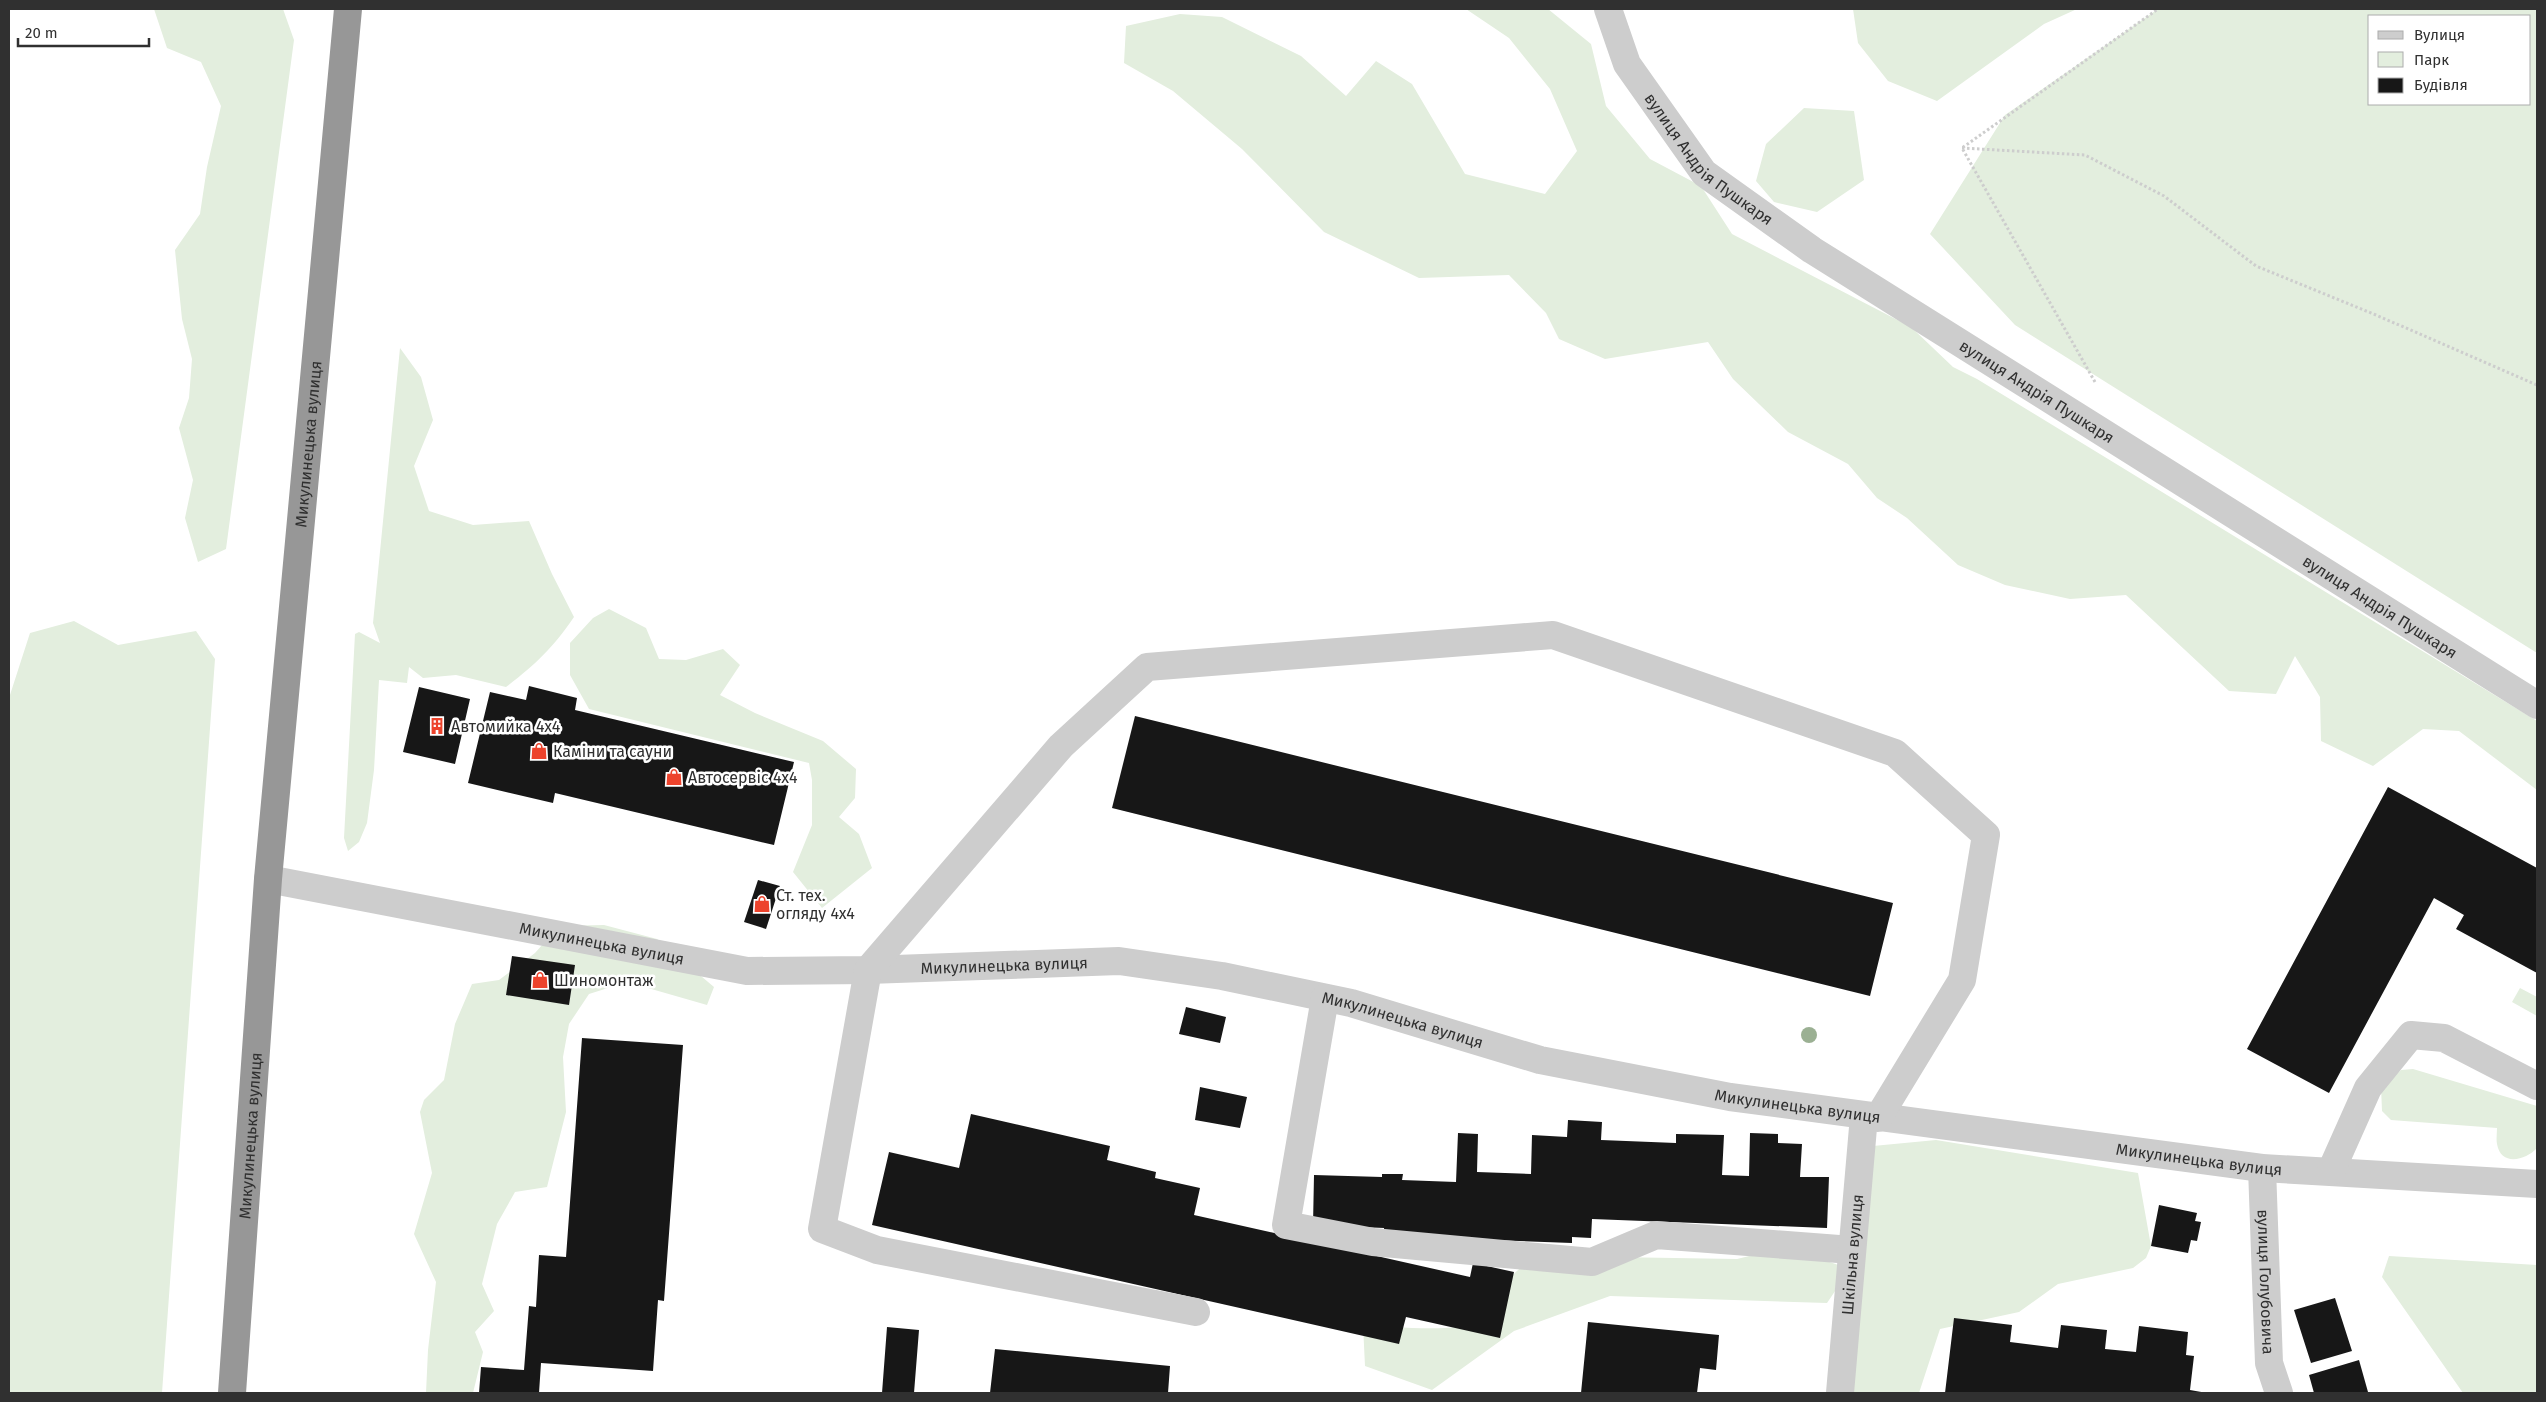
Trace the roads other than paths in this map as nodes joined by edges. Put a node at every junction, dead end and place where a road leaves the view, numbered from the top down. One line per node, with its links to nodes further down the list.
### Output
1 (348, 9): 4 (highway, Микулинецька вулиця)
2 (1608, 9): 3 (street, вулиця Андрія Пушкаря)
3 (2537, 705)
4 (268, 879): 5 (street, Микулинецька вулиця); 14 (highway, Микулинецька вулиця)
5 (868, 970): 6 (street, Микулинецька вулиця); 8 (street); 13 (street)
6 (1325, 998): 8 (street, Микулинецька вулиця); 12 (street)
7 (2537, 1086): 10 (street)
8 (1871, 1117): 9 (street, Микулинецька вулиця); 12 (street, Шкільна вулиця)
9 (2262, 1168): 10 (street, Микулинецька вулиця); 16 (street, вулиця Голубовича)
10 (2331, 1171): 11 (street, Микулинецька вулиця)
11 (2537, 1184)
12 (1852, 1250): 15 (street, Шкільна вулиця)
13 (1196, 1312)
14 (232, 1393)
15 (1840, 1393)
16 (2279, 1393)

